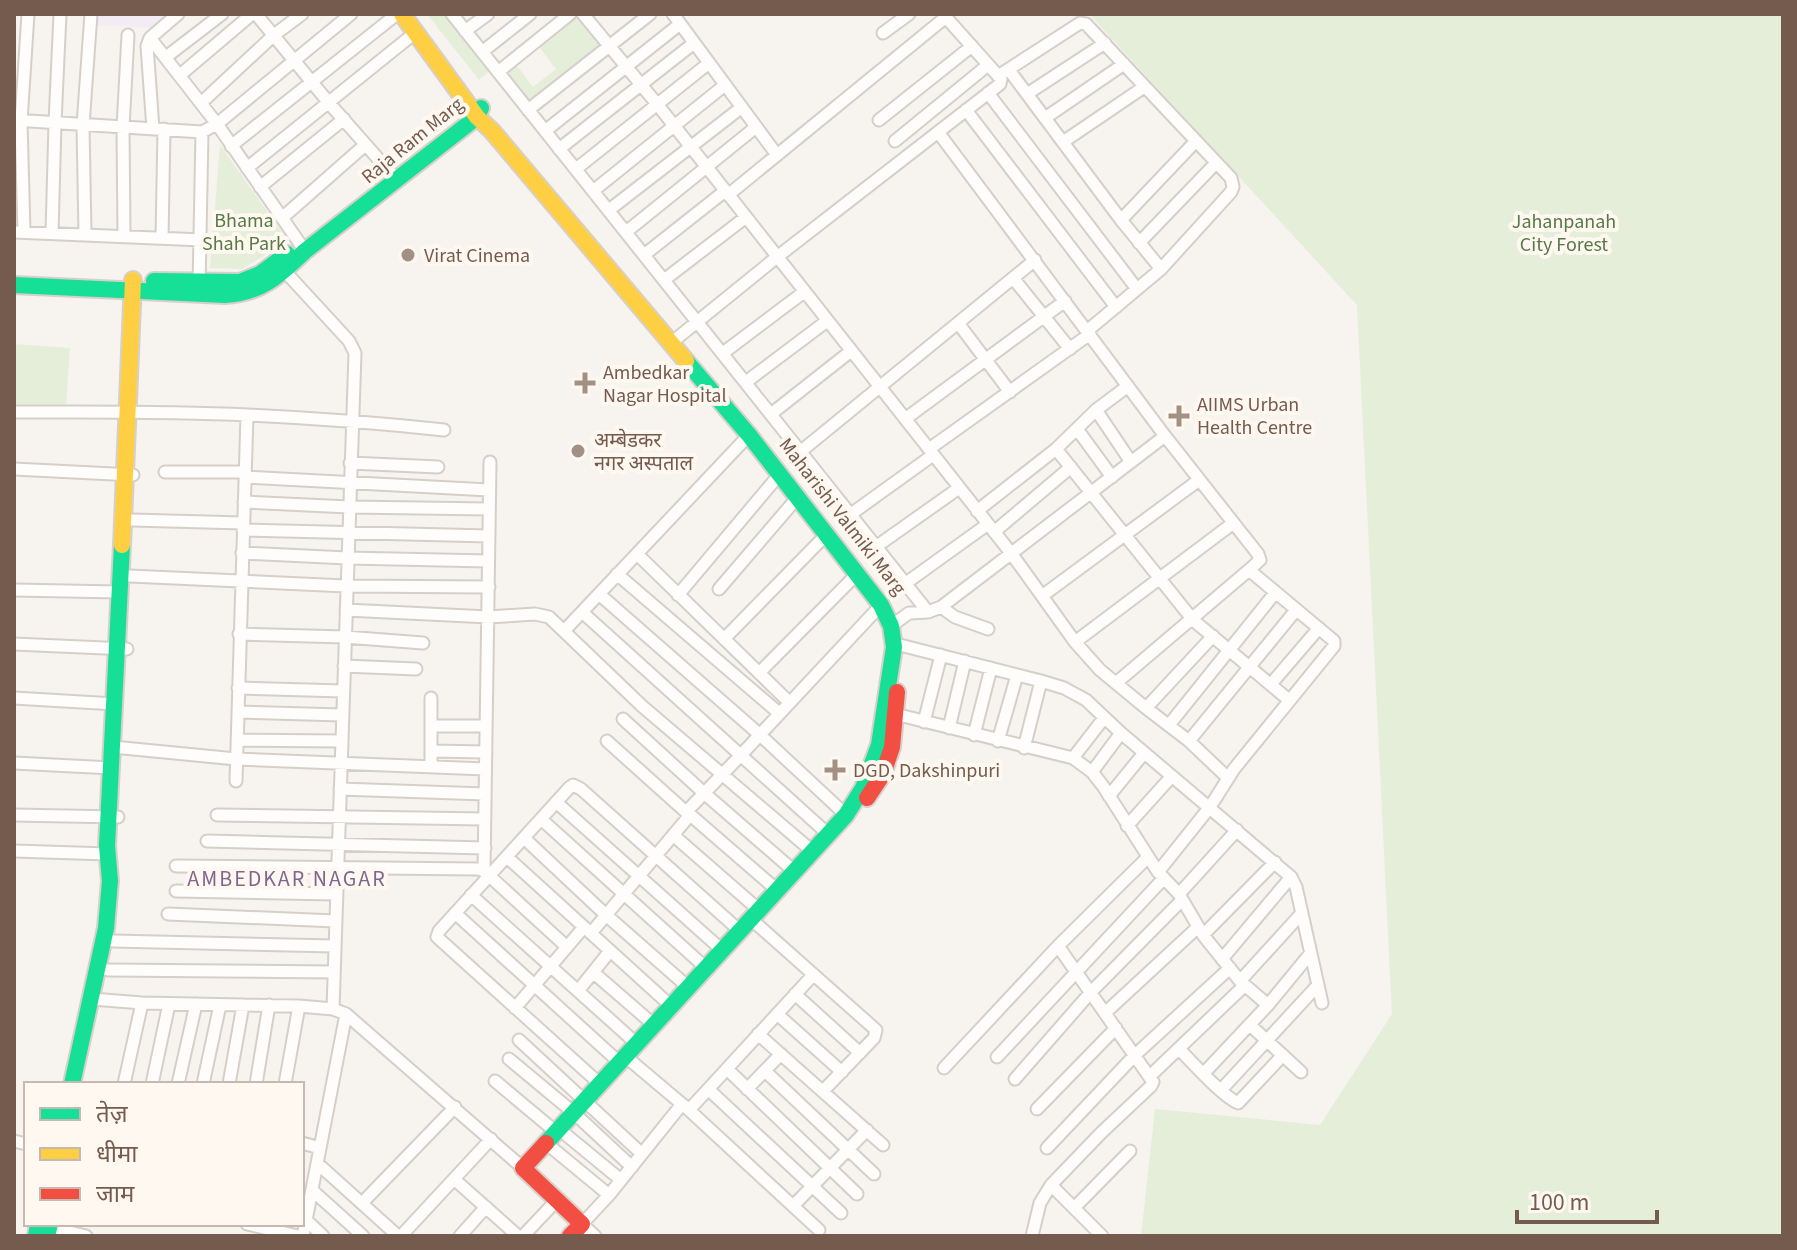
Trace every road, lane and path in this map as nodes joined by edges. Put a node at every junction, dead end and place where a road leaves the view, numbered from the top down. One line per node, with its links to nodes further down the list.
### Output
1 (60, 14): 58 (street)
2 (91, 14): 60 (street)
3 (178, 14): 26 (street)
4 (222, 14): 32 (street)
5 (254, 14): 25 (street); 40 (street)
6 (302, 14): 25 (street)
7 (351, 14): 33 (street)
8 (400, 14): 22 (street, Maharishi Valmiki Marg); 41 (street)
9 (410, 14): 51 (street, Maharishi Valmiki Marg)
10 (452, 14): 21 (street)
11 (488, 14): 21 (street)
12 (530, 14): 31 (street)
13 (570, 14): 38 (street)
14 (583, 14): 29 (street)
15 (650, 14): 29 (street)
16 (909, 14): 23 (street)
17 (945, 16): 30 (street); 75 (street)
18 (28, 18): 20 (street); 57 (street)
19 (676, 19): 27 (street); 37 (street)
20 (14, 21)
21 (465, 31): 31 (street)
22 (416, 32): 48 (street); 51 (street, Maharishi Valmiki Marg)
23 (883, 33)
24 (128, 35): 62 (street)
25 (274, 35): 33 (street); 47 (street)
26 (150, 38): 32 (street); 64 (street)
27 (694, 43): 34 (street); 42 (street)
28 (1105, 43): 35 (street); 39 (street); 46 (street)
29 (609, 46): 37 (street); 52 (street)
30 (972, 46): 36 (street); 56 (street)
31 (482, 52): 38 (street)
32 (166, 57): 40 (street)
33 (293, 60): 41 (street); 59 (street)
34 (709, 63): 43 (street); 49 (street)
35 (1124, 64): 44 (street); 54 (street)
36 (988, 65): 39 (street); 68 (street)
37 (626, 66): 42 (street); 65 (street)
38 (498, 72): 52 (street)
39 (1004, 73): 45 (street); 46 (street)
40 (180, 75): 47 (street)
41 (311, 81): 48 (street); 72 (street)
42 (641, 84): 49 (street); 74 (street)
43 (725, 85): 50 (street); 61 (street)
44 (1144, 87): 69 (street); 70 (street)
45 (988, 93): 53 (street); 108 (street)
46 (1027, 94): 54 (street)
47 (201, 103): 59 (street)
48 (329, 103): 55 (street); 78 (street)
49 (657, 104): 61 (street); 79 (street)
50 (742, 107): 63 (street); 73 (street)
51 (476, 110): 80 (street, Raja Ram Marg); 117 (street, Maharishi Valmiki Marg)
52 (528, 110): 65 (street)
53 (966, 110): 67 (street); 111 (street)
54 (1045, 118): 70 (street)
55 (344, 119): 71 (street); 81 (street)
56 (879, 120)
57 (17, 121): 58 (street); 88 (street)
58 (55, 123): 60 (street); 90 (street)
59 (217, 124): 66 (street); 72 (street)
60 (83, 125): 62 (street); 91 (street)
61 (674, 126): 73 (street); 82 (street)
62 (123, 127): 64 (street); 92 (street)
63 (756, 127): 75 (street); 77 (street)
64 (158, 129): 66 (street); 93 (street)
65 (545, 131): 74 (street)
66 (202, 132): 94 (street)
67 (938, 132): 98 (street); 99 (street)
68 (895, 141)
69 (1196, 141): 76 (street); 87 (street)
70 (1063, 142): 87 (street)
71 (365, 145): 80 (street); 86 (street)
72 (231, 146): 78 (street)
73 (690, 147): 77 (street); 84 (street)
74 (559, 149): 79 (street)
75 (777, 155): 83 (street)
76 (1216, 163): 95 (street); 101 (street)
77 (707, 167): 83 (street); 89 (street)
78 (247, 168): 81 (street)
79 (576, 169): 82 (street)
80 (392, 175): 96 (street, Raja Ram Marg)
81 (260, 187): 86 (street)
82 (593, 191): 84 (street)
83 (726, 193): 85 (street); 97 (street)
84 (609, 210): 89 (street)
85 (746, 217): 98 (street); 104 (street)
86 (282, 218): 96 (street)
87 (1121, 220): 95 (street)
88 (19, 232): 90 (street)
89 (626, 232): 97 (street)
90 (52, 233): 91 (street)
91 (85, 235): 92 (street)
92 (124, 236): 93 (street)
93 (162, 238): 94 (street)
94 (202, 240): 107 (street)
95 (1139, 243): 101 (street)
96 (303, 247): 100 (street, Raja Ram Marg)
97 (644, 255): 104 (street)
98 (777, 257): 109 (street); 113 (street)
99 (1035, 260): 103 (street); 110 (street)
100 (280, 267): 107 (street, Raja Ram Marg); 132 (street)
101 (1161, 269): 108 (street)
102 (14, 276): 106 (street, Raja Ram Marg)
103 (1013, 278): 112 (street); 115 (street)
104 (664, 280): 113 (street)
105 (14, 285): 106 (street, Raja Ram Marg)
106 (137, 286): 107 (street, Raja Ram Marg); 128 (street)
107 (200, 287)
108 (1137, 289): 111 (street)
109 (804, 292): 114 (street); 120 (street)
110 (1065, 301): 112 (street); 116 (street)
111 (1116, 307): 116 (street)
112 (1044, 317): 118 (street); 121 (street)
113 (697, 321): 117 (street); 120 (street)
114 (827, 321): 119 (street); 122 (street)
115 (958, 323): 121 (street); 124 (street)
116 (1088, 332): 118 (street); 123 (street)
117 (673, 341): 135 (street, Maharishi Valmiki Marg); 200 (street, Maharishi Valmiki Marg)
118 (1070, 349): 125 (street)
119 (851, 351): 124 (street); 129 (street)
120 (723, 353): 122 (street)
121 (986, 360): 125 (street); 131 (street)
122 (746, 382): 129 (street)
123 (1128, 386): 126 (street); 136 (street)
124 (879, 387): 131 (street); 138 (street)
125 (1010, 392): 139 (street)
126 (1096, 410): 133 (street); 141 (street)
127 (14, 412): 128 (street)
128 (131, 412): 130 (street); 148 (street)
129 (771, 414): 138 (street)
130 (247, 415): 132 (street); 147 (street)
131 (905, 419): 139 (street)
132 (352, 421): 134 (street); 142 (street)
133 (1077, 429): 137 (street); 150 (street)
134 (444, 430)
135 (749, 435): 149 (street, Maharishi Valmiki Marg); 173 (street)
136 (1165, 436): 141 (street); 151 (street)
137 (1056, 449): 144 (street); 160 (street)
138 (800, 452): 161 (street)
139 (931, 452): 153 (street); 161 (street)
140 (490, 462): 154 (street)
141 (1131, 462): 150 (street)
142 (350, 463): 143 (street); 152 (street)
143 (438, 467)
144 (1071, 467): 155 (street); 165 (street)
145 (14, 469): 148 (street)
146 (165, 472): 147 (street)
147 (245, 474): 152 (street); 157 (street)
148 (129, 475): 162 (street); 187 (street)
149 (779, 475): 156 (street, Maharishi Valmiki Marg); 190 (street)
150 (1112, 477): 155 (street)
151 (1199, 480): 163 (street); 168 (street)
152 (350, 482): 154 (street); 158 (street)
153 (959, 488): 160 (street); 170 (street)
154 (489, 490): 159 (street)
155 (1092, 492): 168 (street); 172 (street)
156 (797, 498): 167 (street, Maharishi Valmiki Marg); 185 (street)
157 (244, 502): 158 (street); 164 (street)
158 (349, 507): 159 (street); 166 (street)
159 (489, 509): 169 (street)
160 (977, 511): 165 (street)
161 (851, 514): 170 (street)
162 (132, 520): 164 (street); 179 (street)
163 (1232, 524): 176 (street); 180 (street)
164 (243, 526): 166 (street); 171 (street)
165 (991, 528): 172 (street); 182 (street)
166 (348, 532): 169 (street); 174 (street)
167 (826, 535): 178 (street, Maharishi Valmiki Marg); 207 (street)
168 (1125, 535): 180 (street); 191 (street)
169 (489, 536): 175 (street)
170 (877, 546): 182 (street)
171 (242, 553): 174 (street); 181 (street)
172 (1011, 553): 191 (street); 193 (street)
173 (637, 554): 177 (street); 190 (street)
174 (347, 558): 175 (street); 183 (street)
175 (488, 561): 184 (street)
176 (1249, 570): 188 (street); 199 (street)
177 (617, 574): 189 (street); 234 (street)
178 (857, 574): 192 (street, Maharishi Valmiki Marg); 220 (street)
179 (130, 576): 181 (street); 212 (street)
180 (1160, 579): 199 (street); 208 (street)
181 (242, 582): 183 (street); 204 (street)
182 (906, 583): 197 (street)
183 (346, 586): 184 (street); 194 (street)
184 (489, 587): 198 (street)
185 (719, 589)
186 (14, 590): 187 (street)
187 (119, 592): 212 (street)
188 (1275, 593): 195 (street); 213 (street)
189 (599, 594): 196 (street); 245 (street)
190 (678, 595): 207 (street)
191 (1042, 596): 208 (street)
192 (881, 605): 200 (street, Maharishi Valmiki Marg); 230 (street)
193 (941, 607): 197 (street); 202 (street)
194 (346, 610): 198 (street); 206 (street)
195 (1296, 610): 201 (street); 217 (street)
196 (582, 612): 203 (street); 257 (street)
197 (928, 612): 200 (street)
198 (489, 617): 203 (street); 242 (street)
199 (1193, 620): 205 (street); 223 (street)
200 (894, 624): 211 (street, Maharishi Valmiki Marg); 279 (street, Maharishi Valmiki Marg)
201 (1319, 628): 224 (street); 229 (street)
202 (988, 629)
203 (564, 631): 266 (street)
204 (239, 634): 206 (street); 225 (street)
205 (1213, 636): 213 (street); 232 (street)
206 (345, 637): 209 (street); 216 (street)
207 (724, 639): 220 (street)
208 (1075, 642): 223 (street)
209 (423, 643)
210 (14, 644): 212 (street)
211 (900, 645): 214 (street); 235 (street, Maharishi Valmiki Marg)
212 (122, 649): 231 (street); 252 (street)
213 (1229, 650): 217 (street); 240 (street)
214 (941, 655): 215 (street); 239 (street)
215 (965, 661): 218 (street); 243 (street)
216 (344, 666): 219 (street); 226 (street)
217 (1249, 666): 224 (street); 251 (street)
218 (991, 668): 221 (street); 246 (street)
219 (416, 669)
220 (759, 673): 230 (street)
221 (1017, 675): 222 (street); 250 (street)
222 (1041, 681): 237 (street); 253 (street)
223 (1116, 683): 232 (street)
224 (1271, 684): 229 (street)
225 (238, 688): 226 (street); 233 (street)
226 (343, 691): 236 (street)
227 (14, 698): 231 (street)
228 (431, 698): 241 (street)
229 (1289, 700): 268 (street)
230 (789, 702): 234 (street)
231 (115, 704): 252 (street)
232 (1146, 708): 240 (street)
233 (238, 712): 236 (street); 247 (street)
234 (779, 713): 245 (street)
235 (895, 714): 239 (street); 317 (street, Maharishi Valmiki Marg)
236 (342, 715): 248 (street)
237 (1104, 718): 244 (street); 258 (street)
238 (623, 719): 271 (street)
239 (924, 722): 243 (street)
240 (1169, 725): 251 (street)
241 (431, 726): 242 (street); 254 (street)
242 (486, 726): 255 (street)
243 (949, 728): 246 (street)
244 (1121, 733): 256 (street); 265 (street)
245 (759, 734): 257 (street); 279 (street)
246 (974, 735): 250 (street)
247 (237, 740): 248 (street); 259 (street)
248 (341, 741): 261 (street)
249 (607, 741): 276 (street)
250 (998, 741): 253 (street)
251 (1189, 741): 268 (street)
252 (117, 747): 259 (street); 263 (street); 280 (street)
253 (1024, 748): 258 (street)
254 (431, 751): 255 (street); 262 (street)
255 (486, 752): 264 (street)
256 (1144, 753): 267 (street); 273 (street)
257 (741, 755): 266 (street); 286 (street)
258 (1073, 758): 265 (street)
259 (236, 759): 261 (street); 269 (street)
260 (14, 763): 263 (street)
261 (340, 763): 262 (street); 270 (street)
262 (431, 767): 264 (street)
263 (112, 768): 280 (street)
264 (485, 769): 272 (street)
265 (1092, 772): 273 (street)
266 (722, 775): 271 (street); 293 (street)
267 (1172, 776): 275 (street); 284 (street)
268 (1228, 778): 275 (street)
269 (236, 781)
270 (340, 789): 272 (street); 281 (street)
271 (704, 793): 276 (street); 301 (street)
272 (485, 794): 282 (street)
273 (1109, 796): 284 (street)
274 (556, 802): 283 (street); 295 (street); 304 (street)
275 (1210, 807): 285 (street); 303 (street)
276 (688, 813): 287 (street); 306 (street)
277 (14, 815): 280 (street)
278 (217, 815): 281 (street)
279 (846, 815): 286 (street, Maharishi Valmiki Marg)
280 (114, 817): 294 (street); 320 (street)
281 (339, 817): 282 (street); 290 (street)
282 (485, 819): 291 (street)
283 (541, 819): 288 (street); 309 (street)
284 (1127, 826): 297 (street)
285 (1237, 830): 298 (street); 311 (street)
286 (828, 834): 293 (street, Maharishi Valmiki Marg)
287 (673, 835): 295 (street); 317 (street)
288 (524, 838): 296 (street); 315 (street)
289 (207, 841): 290 (street)
290 (338, 844): 291 (street); 300 (street)
291 (485, 848): 302 (street)
292 (14, 851): 294 (street)
293 (812, 851): 301 (street, Maharishi Valmiki Marg)
294 (108, 854): 342 (street)
295 (656, 856): 304 (street); 317 (street)
296 (507, 857): 302 (street); 318 (street)
297 (1148, 857): 303 (street); 322 (street)
298 (1275, 862): 305 (street); 319 (street)
299 (176, 866): 300 (street)
300 (337, 868): 302 (street); 308 (street)
301 (794, 871): 306 (street, Maharishi Valmiki Marg)
302 (486, 874): 310 (street); 323 (street)
303 (1161, 875): 311 (street); 333 (street)
304 (639, 876): 309 (street); 324 (street)
305 (1291, 877): 314 (street); 327 (street)
306 (777, 890): 317 (street, Maharishi Valmiki Marg)
307 (176, 891): 308 (street)
308 (336, 894): 316 (street)
309 (623, 894): 315 (street); 329 (street)
310 (471, 895): 312 (street); 328 (street)
311 (1180, 897): 319 (street); 340 (street)
312 (455, 913): 337 (street); 353 (street)
313 (168, 914): 316 (street)
314 (1301, 914): 326 (street); 335 (street)
315 (606, 915): 318 (street); 338 (street)
316 (335, 921): 321 (street)
317 (752, 921): 324 (street, Maharishi Valmiki Marg); 334 (street); 369 (street, Maharishi Valmiki Marg)
318 (587, 930): 323 (street); 325 (street)
319 (1200, 931): 327 (street); 355 (street)
320 (113, 941): 321 (street); 330 (street)
321 (335, 946): 331 (street)
322 (1058, 946): 333 (street); 372 (street)
323 (567, 947): 328 (street)
324 (722, 950): 329 (street, Maharishi Valmiki Marg)
325 (610, 951): 332 (street); 352 (street)
326 (1310, 954): 336 (street); 350 (street)
327 (1226, 964): 335 (street); 367 (street)
328 (550, 966): 337 (street); 339 (street)
329 (706, 968): 338 (street, Maharishi Valmiki Marg)
330 (108, 970): 331 (street); 342 (street)
331 (334, 972): 354 (street)
332 (594, 973): 339 (street); 358 (street)
333 (1077, 973): 340 (street); 370 (street)
334 (813, 975): 341 (street); 365 (street)
335 (1242, 983): 350 (street); 364 (street)
336 (1318, 985): 344 (street); 363 (street)
337 (535, 986): 353 (street); 369 (street)
338 (688, 987): 352 (street, Maharishi Valmiki Marg)
339 (578, 991): 369 (street)
340 (1091, 992): 355 (street); 379 (street)
341 (795, 994): 357 (street); 365 (street)
342 (97, 999): 343 (street); 381 (street); 382 (street)
343 (142, 1003): 345 (street); 383 (street)
344 (1322, 1003)
345 (169, 1004): 346 (street); 384 (street)
346 (196, 1004): 347 (street); 385 (street)
347 (220, 1005): 348 (street); 386 (street)
348 (243, 1005): 349 (street); 387 (street)
349 (269, 1005): 351 (street); 388 (street)
350 (1268, 1005): 359 (street)
351 (299, 1006): 354 (street); 389 (street)
352 (671, 1006): 358 (street, Maharishi Valmiki Marg)
353 (515, 1008): 390 (street)
354 (333, 1009): 356 (street)
355 (1105, 1013): 360 (street)
356 (346, 1014): 396 (street); 405 (street)
357 (777, 1014): 361 (street); 375 (street)
358 (654, 1025): 369 (street, Maharishi Valmiki Marg)
359 (1250, 1025): 363 (street); 377 (street)
360 (1116, 1028): 367 (street); 398 (street)
361 (758, 1034): 366 (street); 373 (street)
362 (519, 1040): 395 (street)
363 (1267, 1040): 368 (street); 393 (street)
364 (1179, 1049): 377 (street); 378 (street)
365 (860, 1053): 375 (street)
366 (781, 1054): 374 (street); 394 (street)
367 (1135, 1055): 378 (street); 406 (street)
368 (1283, 1055): 376 (street); 393 (street)
369 (628, 1056): 390 (street, Maharishi Valmiki Marg); 395 (street, Maharishi Valmiki Marg); 397 (street)
370 (997, 1057)
371 (509, 1059): 399 (street)
372 (944, 1068)
373 (727, 1069): 391 (street); 392 (street)
374 (765, 1071): 392 (street); 407 (street)
375 (842, 1072): 394 (street)
376 (1301, 1072)
377 (1204, 1073): 393 (street)
378 (1150, 1076): 417 (street)
379 (1015, 1079)
380 (495, 1081): 401 (street)
381 (73, 1082)
382 (82, 1082)
383 (124, 1082)
384 (152, 1082)
385 (178, 1082)
386 (203, 1082)
387 (229, 1082)
388 (256, 1082)
389 (285, 1082)
390 (600, 1084): 395 (street, Maharishi Valmiki Marg)
391 (708, 1089): 397 (street); 418 (street)
392 (747, 1089): 412 (street)
393 (1221, 1090)
394 (823, 1091): 400 (street)
395 (588, 1103): 399 (street, Maharishi Valmiki Marg); 409 (street)
396 (455, 1107): 402 (street); 423 (street)
397 (686, 1107): 409 (street); 424 (street)
398 (1037, 1109)
399 (576, 1116): 401 (street, Maharishi Valmiki Marg); 411 (street)
400 (867, 1130): 404 (street); 407 (street)
401 (556, 1137): 413 (street, Maharishi Valmiki Marg); 416 (street); 421 (street)
402 (491, 1139): 413 (street); 415 (street)
403 (304, 1144): 405 (street)
404 (883, 1145)
405 (320, 1148): 410 (street)
406 (1047, 1148)
407 (848, 1149): 412 (street); 414 (street)
408 (1130, 1151): 426 (street)
409 (642, 1154): 411 (street)
410 (317, 1163): 419 (street); 423 (street)
411 (632, 1167): 416 (street)
412 (830, 1168): 418 (street); 420 (street)
413 (526, 1171): 422 (street)
414 (874, 1174)
415 (454, 1179): 425 (street); 437 (street)
416 (621, 1180): 421 (street)
417 (1051, 1185): 426 (street); 441 (street)
418 (812, 1186): 424 (street); 427 (street)
419 (312, 1190): 428 (street); 436 (street)
420 (857, 1194)
421 (609, 1195): 431 (street)
422 (557, 1200): 431 (street); 439 (street)
423 (362, 1203): 437 (street)
424 (793, 1206): 432 (street)
425 (486, 1207): 438 (street); 439 (street)
426 (1074, 1208): 442 (street)
427 (841, 1213)
428 (306, 1220): 434 (street); 435 (street)
429 (259, 1226): 434 (street)
430 (44, 1229): 433 (street)
431 (576, 1230): 440 (street)
432 (819, 1230)
433 (86, 1236)
434 (301, 1236)
435 (323, 1236)
436 (363, 1236)
437 (400, 1236)
438 (460, 1236)
439 (521, 1236)
440 (595, 1236)
441 (1032, 1236)
442 (1102, 1236)

